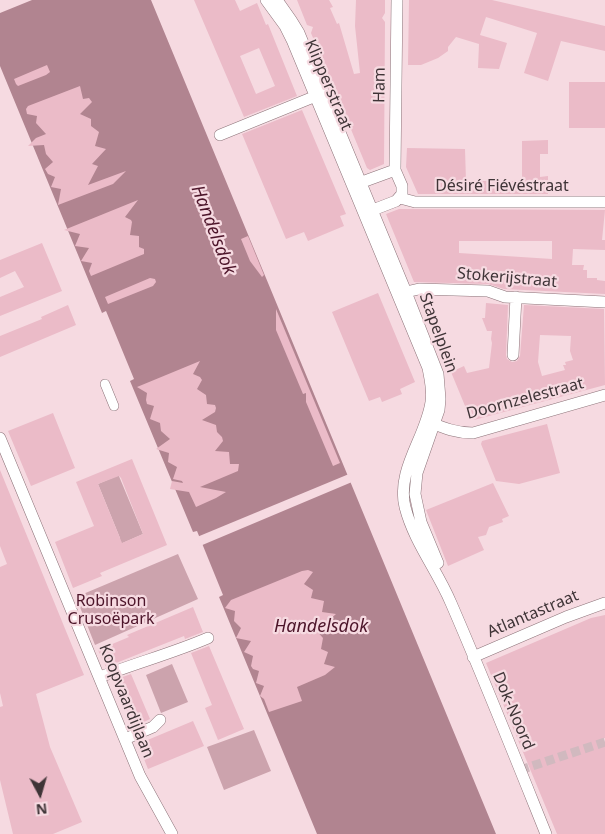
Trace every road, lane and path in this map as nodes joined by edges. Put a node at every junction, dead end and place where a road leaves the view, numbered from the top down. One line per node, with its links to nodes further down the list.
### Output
1 (266, 0): 4 (street, Klipperstraat)
2 (277, 0): 7 (street, Klipperstraat)
3 (397, 0): 6 (street, Ham)
4 (316, 96): 5 (street); 7 (street, Klipperstraat)
5 (220, 135)
6 (395, 170): 7 (street); 8 (street, Ham)
7 (357, 184): 10 (street, Stapelplein)
8 (400, 198): 9 (street, Désiré Fiévéstraat); 10 (street)
9 (605, 202)
10 (368, 212): 11 (street, Stapelplein)
11 (383, 248): 12 (street, Stapelplein); 19 (street, Stapelplein)
12 (406, 292): 13 (street, Stokerijstraat); 19 (street, Stapelplein)
13 (516, 297): 14 (street, Stokerijstraat); 15 (street)
14 (605, 302)
15 (513, 355)
16 (105, 384): 18 (street)
17 (605, 395): 19 (street, Doornzelestraat)
18 (114, 406)
19 (430, 422): 21 (street, Stapelplein)
20 (0, 438): 25 (street, Koopvaardijlaan)
21 (410, 499): 24 (street, Dok-Noord)
22 (605, 603): 24 (street, Atlantastraat)
23 (208, 638): 25 (street)
24 (473, 657): 29 (street, Dok-Noord)
25 (100, 677): 27 (street, Koopvaardijlaan)
26 (160, 720): 27 (street)
27 (125, 739): 28 (street, Koopvaardijlaan)
28 (172, 834)
29 (546, 834)

